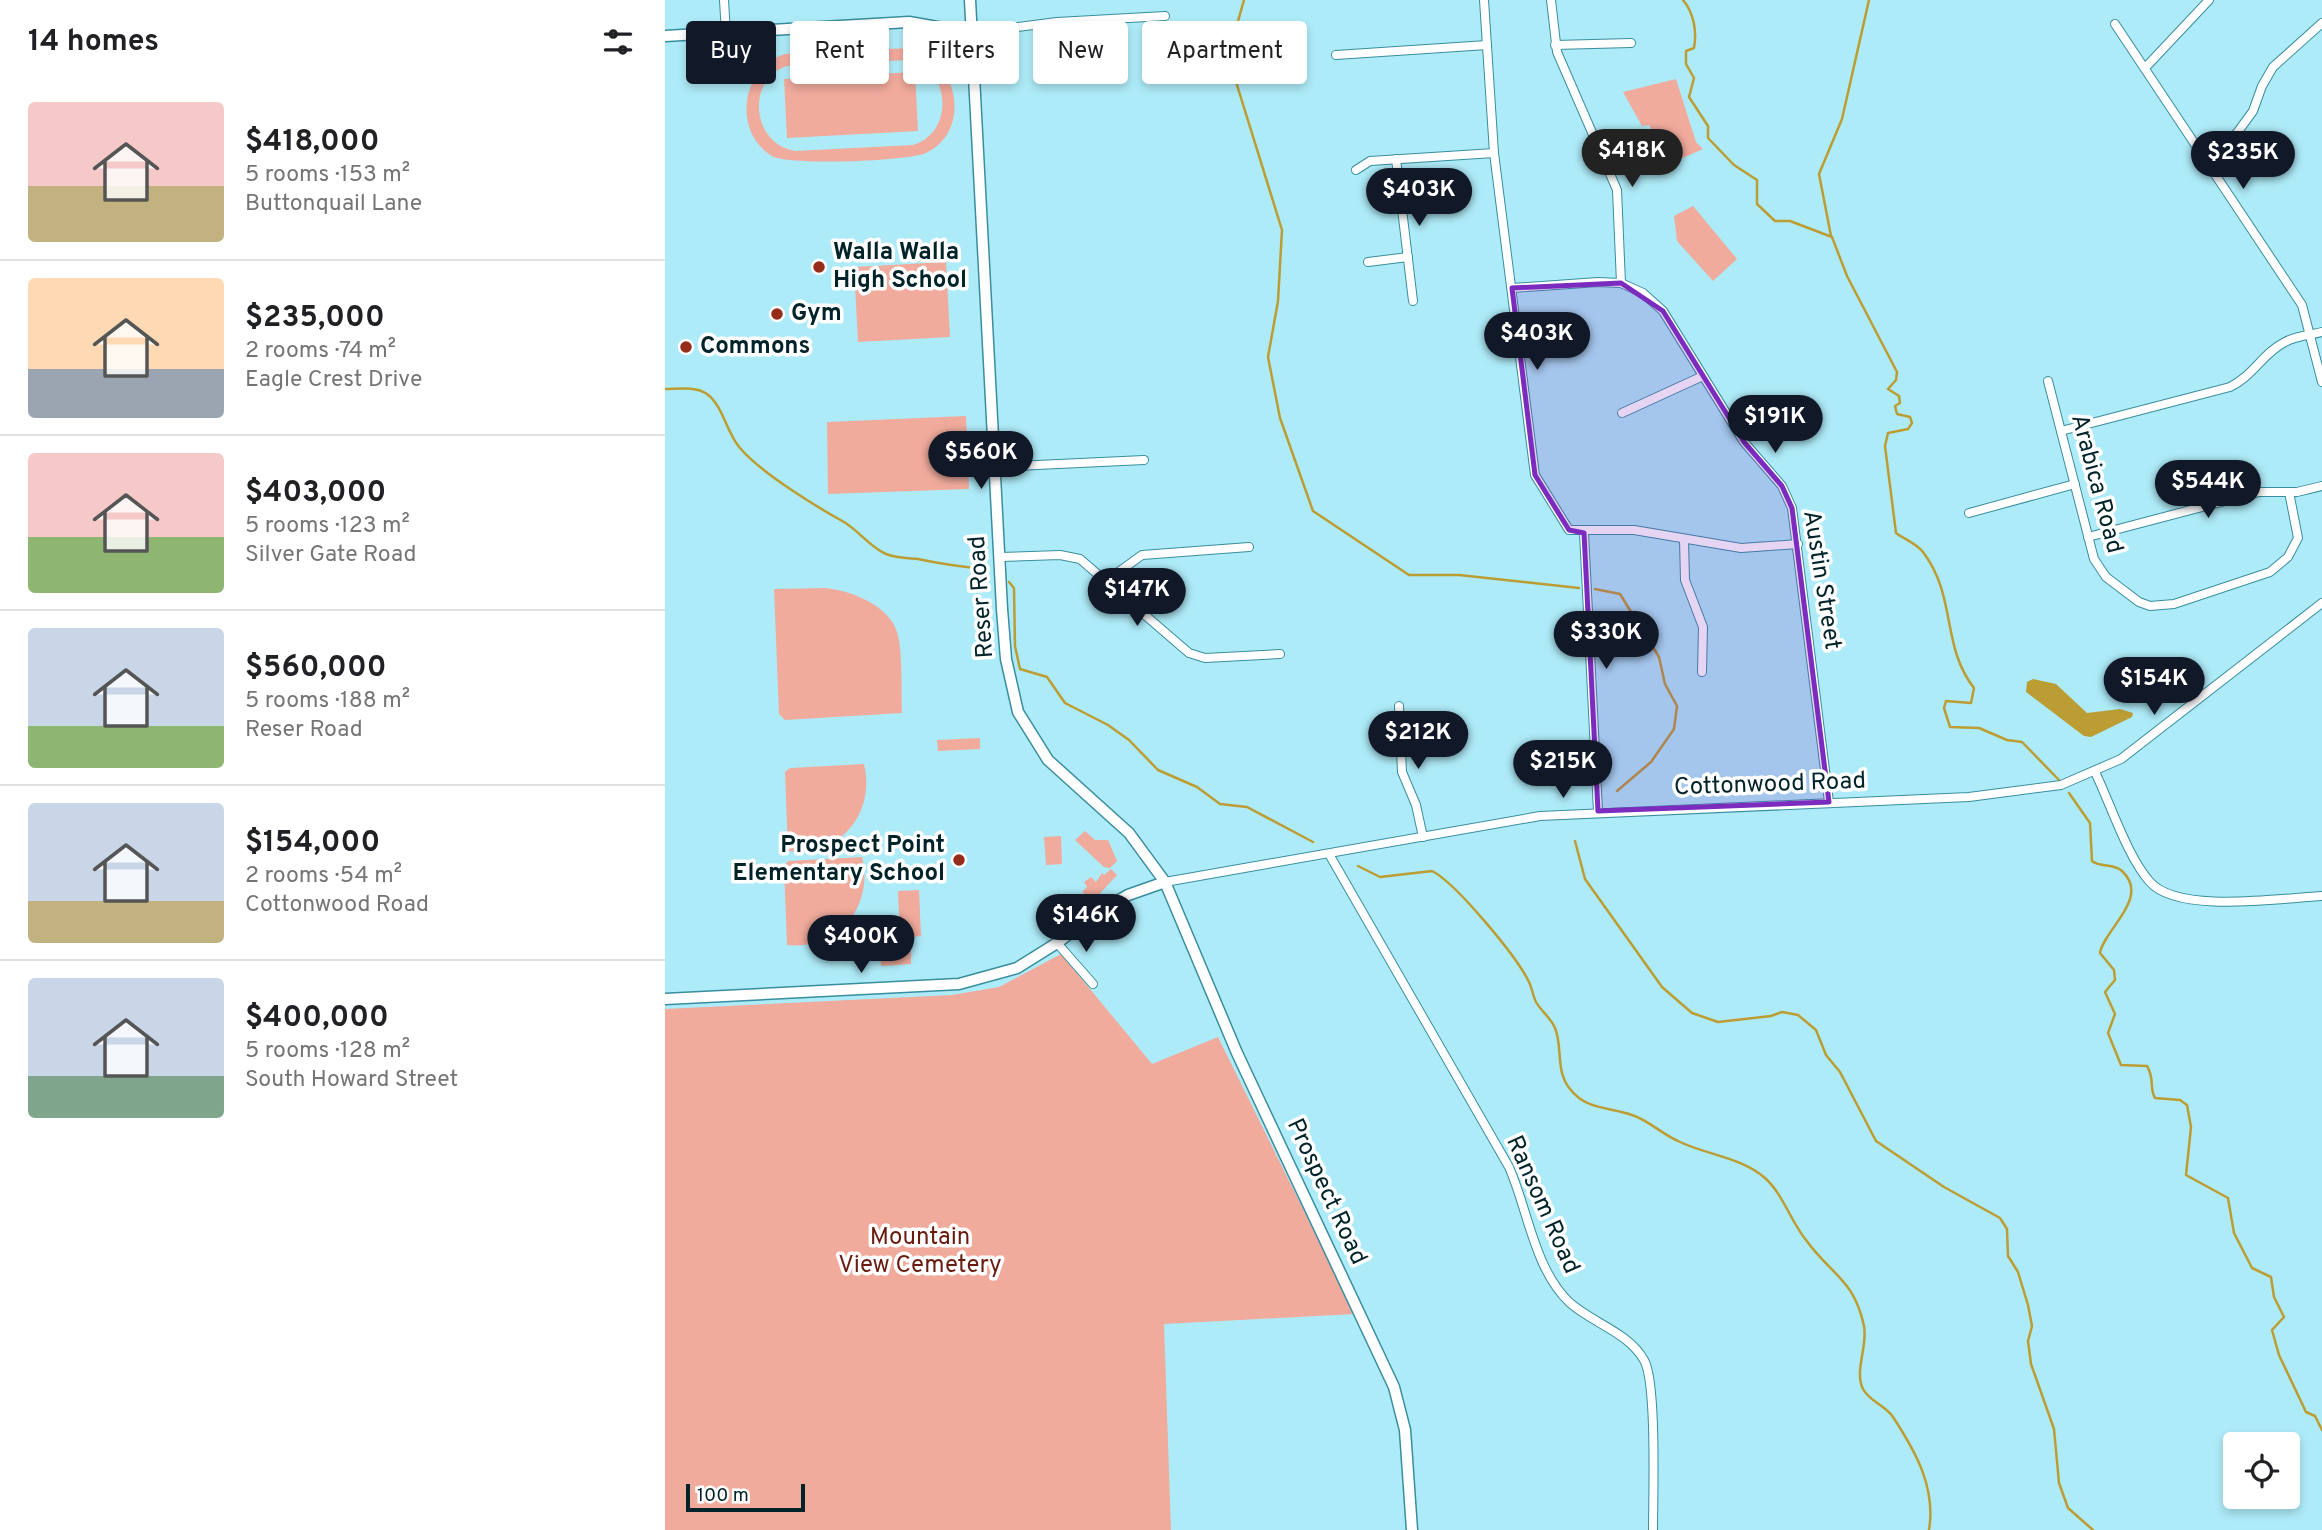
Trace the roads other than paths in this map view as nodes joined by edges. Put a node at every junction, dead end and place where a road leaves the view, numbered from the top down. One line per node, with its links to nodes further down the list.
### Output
1 (724, 0): 7 (street)
2 (970, 0): 8 (main road, Reser Road)
3 (1484, 0): 17 (street)
4 (1551, 0): 18 (street)
5 (2209, 0): 20 (street)
6 (1165, 16): 12 (street)
7 (725, 21)
8 (971, 21)
9 (903, 22): 13 (main road)
10 (2322, 23): 24 (street)
11 (2115, 24): 20 (street)
12 (1019, 27)
13 (776, 31)
14 (686, 35): 15 (main road)
15 (665, 36)
16 (1631, 43): 18 (street)
17 (1487, 45): 19 (street); 22 (street)
18 (1555, 45): 28 (street)
19 (1336, 55)
20 (2145, 68): 24 (street)
21 (974, 84): 39 (main road, Reser Road)
22 (1494, 153): 23 (street); 29 (street)
23 (1396, 159): 25 (street); 26 (street)
24 (2204, 159): 32 (street)
25 (1356, 170)
26 (1408, 257): 27 (street); 30 (street)
27 (1368, 262)
28 (1621, 283): 29 (street); 33 (street, Austin Street)
29 (1512, 288): 44 (street)
30 (1413, 301)
31 (2322, 332): 32 (street)
32 (2310, 335): 35 (street); 37 (street)
33 (1703, 376): 36 (street); 47 (street, Austin Street)
34 (2048, 381): 37 (street, Arabica Road)
35 (2322, 382)
36 (1622, 413)
37 (2061, 431): 40 (street, Arabica Road)
38 (1145, 460): 39 (street)
39 (995, 467): 49 (main road, Reser Road)
40 (2075, 484): 43 (street); 45 (street, Arabica Road)
41 (2322, 486): 42 (street)
42 (2289, 492): 45 (street); 45 (street, Arabica Road)
43 (1969, 513)
44 (1584, 533): 46 (street); 57 (street)
45 (2088, 537)
46 (1684, 540): 47 (street); 53 (street)
47 (1798, 544): 56 (street, Austin Street)
48 (1249, 547): 50 (street)
49 (1000, 557): 50 (street); 60 (main road, Reser Road)
50 (1106, 581): 52 (street)
51 (2322, 603): 55 (street, Cottonwood Road)
52 (1280, 654)
53 (1702, 672)
54 (1399, 706): 58 (street)
55 (2095, 772): 56 (street, Cottonwood Road); 61 (street)
56 (1829, 802): 57 (street, Cottonwood Road)
57 (1598, 811): 58 (street, Cottonwood Road)
58 (1423, 837): 59 (street, Cottonwood Road)
59 (1329, 854): 60 (street, Cottonwood Road); 66 (street, Ransom Road)
60 (1165, 882): 62 (main road); 65 (main road, Prospect Road)
61 (2322, 896)
62 (1058, 943): 63 (street); 64 (main road)
63 (1093, 984)
64 (665, 999)
65 (1412, 1530)
66 (1653, 1530)

